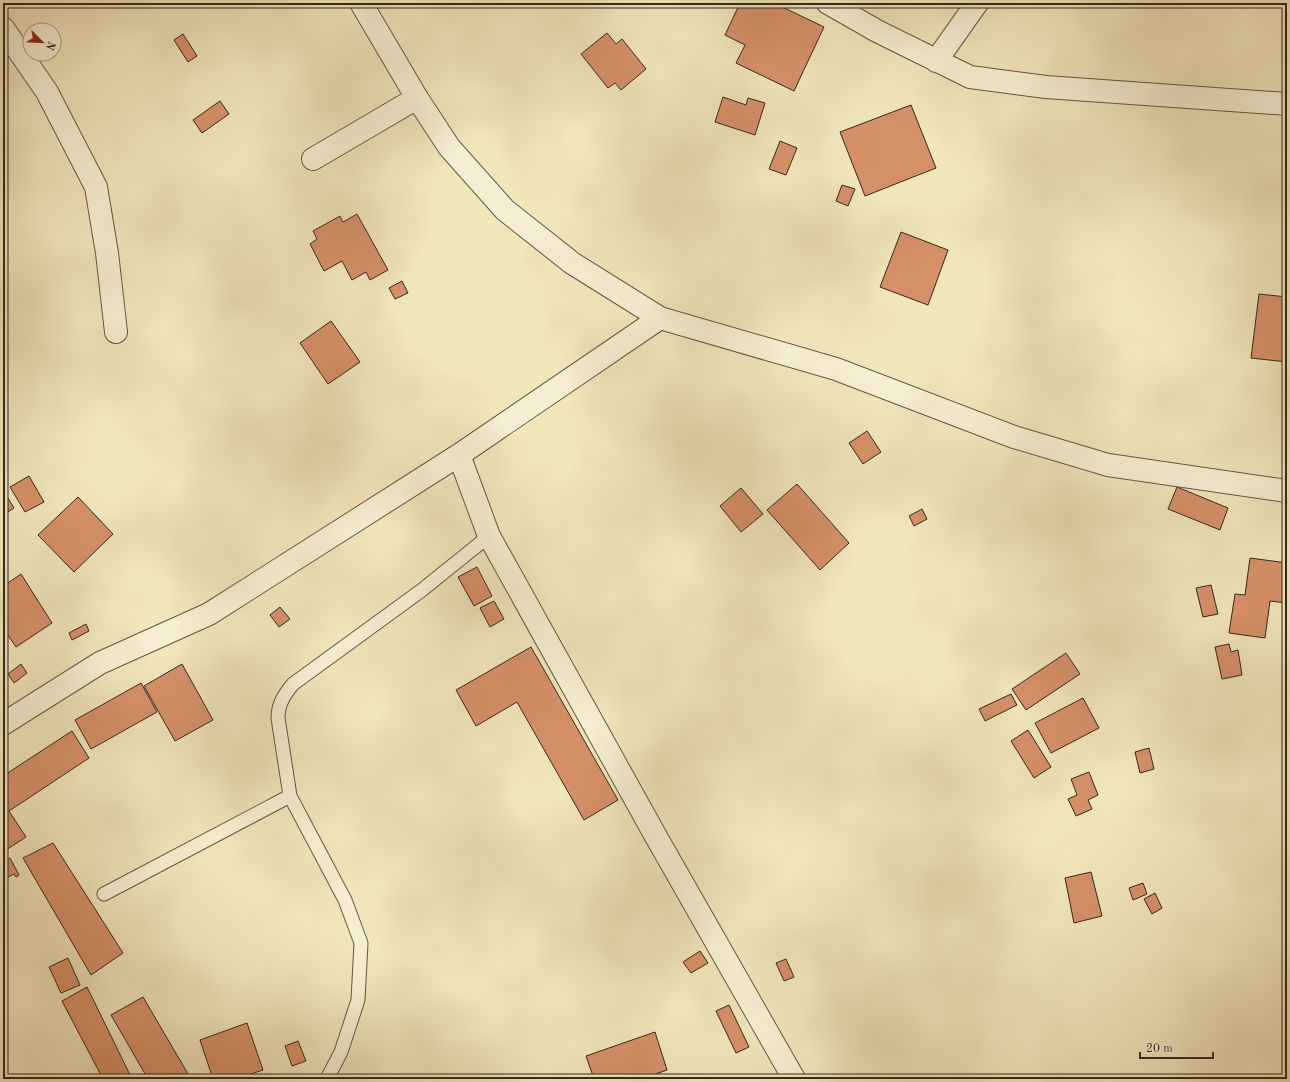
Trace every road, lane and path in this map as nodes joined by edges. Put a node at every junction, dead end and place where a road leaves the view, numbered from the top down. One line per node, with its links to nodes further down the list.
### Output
1 (361, 3): 6 (street)
2 (828, 3): 5 (street)
3 (977, 3): 5 (street)
4 (3, 28): 10 (street)
5 (936, 61): 7 (street)
6 (417, 98): 8 (street); 9 (street)
7 (1287, 104)
8 (312, 159)
9 (660, 318): 11 (street); 12 (street)
10 (116, 332)
11 (459, 455): 13 (street); 14 (street)
12 (1287, 491)
13 (489, 536): 15 (lane); 18 (street)
14 (3, 724)
15 (290, 796): 16 (lane); 17 (lane)
16 (104, 894)
17 (327, 1079)
18 (794, 1079)

